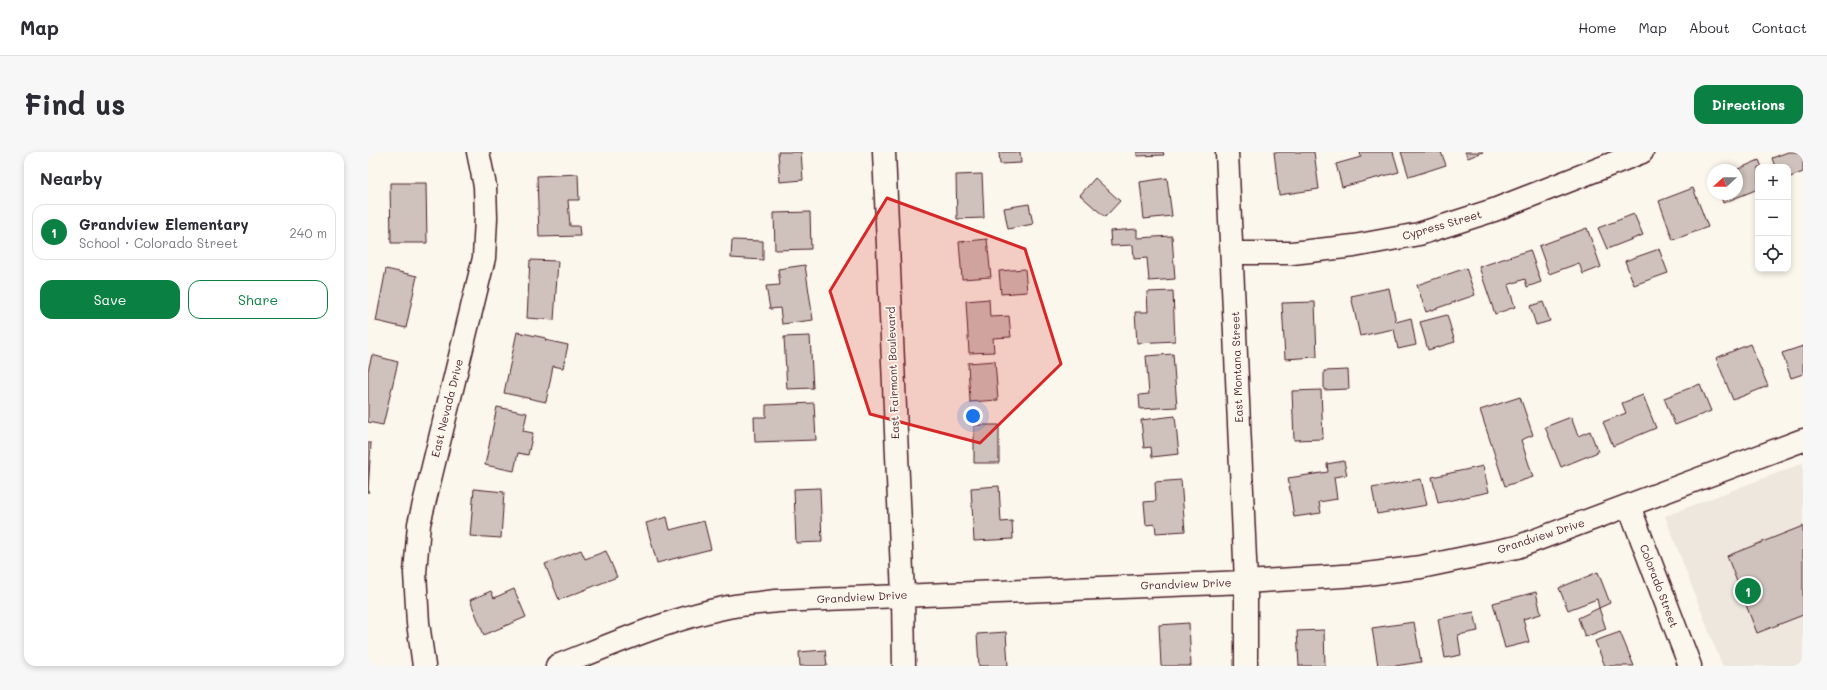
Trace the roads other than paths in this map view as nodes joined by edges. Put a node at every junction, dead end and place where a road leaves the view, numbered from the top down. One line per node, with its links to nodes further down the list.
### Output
1 (478, 152): 10 (street, East Nevada Drive)
2 (884, 152): 9 (street, East Fairmont Boulevard)
3 (1227, 152): 5 (street, East Montana Street)
4 (1642, 152): 5 (street, Cypress Street)
5 (1232, 253): 8 (street, East Montana Street)
6 (1803, 440): 7 (street, Grandview Drive)
7 (1629, 506): 8 (street, Grandview Drive); 14 (street, Colorado Street)
8 (1246, 582): 9 (street, Grandview Drive); 13 (street, East Montana Street)
9 (903, 595): 11 (street, Grandview Drive); 12 (street, East Fairmont Boulevard)
10 (424, 666)
11 (558, 666)
12 (904, 666)
13 (1246, 666)
14 (1690, 666)

